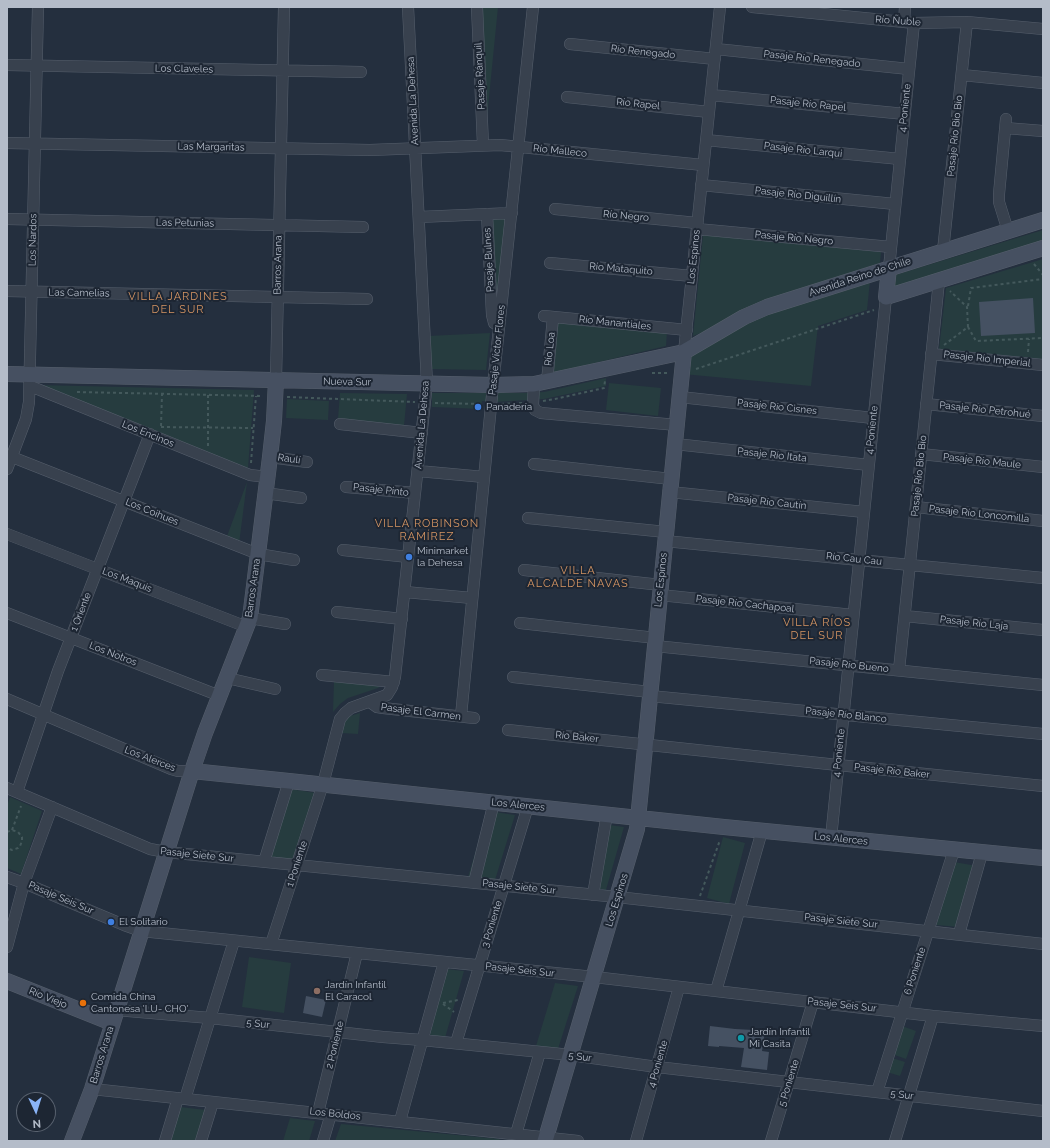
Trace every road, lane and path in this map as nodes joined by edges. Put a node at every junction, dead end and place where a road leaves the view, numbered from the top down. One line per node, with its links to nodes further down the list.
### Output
1 (38, 7): 15 (street, Los Nardos)
2 (284, 7): 17 (street, Barros Arana)
3 (408, 7): 32 (street, Avenida La Dehesa)
4 (477, 7): 29 (street, Pasaje Ránquil)
5 (533, 7): 30 (street, Pasaje Víctor Flores)
6 (720, 7): 13 (street, Los Espinos)
7 (752, 7): 9 (street, Río Ñuble)
8 (905, 7): 9 (street, 4 Poniente)
9 (909, 22): 10 (street, Río Ñuble); 16 (street, 4 Poniente)
10 (967, 22): 11 (street, Río Ñuble); 19 (street, Pasaje Río Bio Bio)
11 (1043, 29)
12 (570, 44): 13 (street, Río Renegado)
13 (715, 54): 16 (street, Pasaje Río Renegado); 21 (street, Los Espinos)
14 (7, 65): 15 (street, Los Claveles)
15 (37, 66): 17 (street, Los Claveles); 28 (street, Los Nardos)
16 (909, 69): 24 (street, 4 Poniente)
17 (282, 71): 18 (street, Los Claveles); 31 (street, Barros Arana)
18 (360, 72)
19 (962, 75): 20 (street); 50 (street, Pasaje Río Bio Bio)
20 (1043, 83)
21 (711, 95): 23 (street, Los Espinos); 24 (street, Pasaje Río Rapel)
22 (567, 97): 23 (street, Río Rapel)
23 (709, 112): 26 (street, Los Espinos)
24 (904, 114): 33 (street, 4 Poniente)
25 (1043, 131): 47 (street)
26 (706, 140): 33 (street, Pasaje Río Larqui); 34 (street, Los Espinos)
27 (7, 143): 28 (street, Las Margaritas)
28 (35, 144): 31 (street, Las Margaritas); 42 (street, Los Nardos)
29 (483, 145): 30 (street, Río Malleco); 32 (street, Río Malleco)
30 (519, 147): 34 (street, Río Malleco); 38 (street, Pasaje Víctor Flores)
31 (281, 149): 32 (street, Las Margaritas); 44 (street, Barros Arana)
32 (416, 149): 40 (street, Avenida La Dehesa)
33 (900, 159): 36 (street, 4 Poniente)
34 (703, 165): 35 (street, Los Espinos)
35 (701, 185): 36 (street, Pasaje Río Diguillín); 45 (street, Los Espinos)
36 (895, 204): 48 (street, 4 Poniente)
37 (555, 209): 45 (street, Río Negro)
38 (512, 213): 39 (street); 63 (street, Pasaje Víctor Flores)
39 (487, 214): 40 (street); 63 (street, Pasaje Bulnes)
40 (419, 217): 74 (street, Avenida La Dehesa)
41 (7, 219): 42 (street, Las Petunias)
42 (34, 220): 44 (street, Las Petunias); 57 (street, Los Nardos)
43 (1043, 220): 47 (street, Avenida Reino de Chile)
44 (279, 226): 46 (street, Las Petunias); 58 (street, Barros Arana)
45 (697, 226): 48 (street, Pasaje Río Negro); 53 (street, Los Espinos)
46 (363, 227)
47 (1008, 231): 50 (street, Avenida Reino de Chile)
48 (891, 247): 52 (street, 4 Poniente)
49 (1043, 248): 55 (street)
50 (943, 251): 52 (street, Avenida Reino de Chile)
51 (550, 263): 53 (street, Río Mataquito)
52 (889, 268): 60 (street, 4 Poniente); 67 (street, Avenida Reino de Chile)
53 (692, 276): 65 (street, Los Espinos)
54 (1043, 279): 61 (path)
55 (939, 281): 60 (street); 61 (path); 68 (street, Pasaje Río Bio Bio)
56 (7, 291): 57 (street, Las Camelias)
57 (32, 292): 58 (street, Las Camelias); 72 (street, Los Nardos)
58 (278, 297): 59 (street, Las Camelias); 73 (street, Barros Arana)
59 (367, 299)
60 (885, 302): 70 (path); 85 (street, 4 Poniente)
61 (967, 307): 64 (path)
62 (549, 316): 65 (street, Río Manantiales); 75 (street, Río Loa)
63 (499, 326): 76 (street, Pasaje Víctor Flores)
64 (968, 327): 66 (path); 68 (path)
65 (687, 330): 67 (street, Los Espinos)
66 (1043, 338)
67 (684, 352): 70 (street, Los Espinos); 75 (street, Nueva Sur)
68 (931, 354): 69 (street, Pasaje Río Imperial); 83 (street, Pasaje Río Bio Bio)
69 (1043, 365)
70 (682, 373): 82 (street, Los Espinos)
71 (7, 374): 72 (street, Nueva Sur)
72 (30, 380): 73 (street, Nueva Sur); 92 (street, Los Encinos); 96 (street, Los Nardos)
73 (276, 380): 74 (street, Nueva Sur); 81 (street, Barros Arana)
74 (427, 383): 76 (street, Nueva Sur); 91 (street, Avenida La Dehesa)
75 (540, 383): 76 (street, Nueva Sur); 88 (street)
76 (493, 385): 106 (street, Pasaje Víctor Flores)
77 (76, 392): 78 (path)
78 (162, 394): 79 (path); 87 (path)
79 (208, 395): 80 (path); 89 (path)
80 (256, 396): 81 (path); 90 (path)
81 (275, 396): 95 (street, Barros Arana)
82 (680, 397): 85 (street, Pasaje Río Cisnes); 88 (street, Los Espinos)
83 (926, 404): 84 (street, Pasaje Río Petrohué); 94 (street, Pasaje Río Bio Bio)
84 (1043, 416)
85 (874, 418): 100 (street, 4 Poniente)
86 (340, 424): 91 (street)
87 (161, 426): 89 (path); 92 (path)
88 (677, 426): 93 (street, Los Espinos)
89 (208, 428): 90 (path); 97 (path)
90 (253, 428): 104 (path)
91 (422, 433): 103 (street, Avenida La Dehesa)
92 (153, 435): 97 (street, Los Encinos); 112 (street, 1 Oriente)
93 (675, 444): 100 (street, Pasaje Río Itata); 108 (street, Los Espinos)
94 (921, 454): 101 (street, Pasaje Río Maule); 113 (street, Pasaje Río Bio Bio)
95 (270, 456): 98 (street, Raulí); 105 (street, Barros Arana)
96 (12, 457): 102 (street, Los Nardos); 112 (street, Los Coihues)
97 (208, 458): 104 (street, Los Encinos)
98 (307, 462)
99 (534, 464): 108 (street, Pasaje Río Cautín)
100 (869, 465): 114 (street, 4 Poniente)
101 (1043, 467)
102 (7, 469)
103 (418, 471): 106 (street); 110 (street, Avenida La Dehesa)
104 (250, 474): 105 (street, Los Encinos)
105 (267, 477): 109 (street, Barros Arana)
106 (484, 477): 130 (street, Pasaje Víctor Flores)
107 (346, 486): 110 (street, Pasaje Pinto)
108 (671, 486): 114 (street, Pasaje Río Cautín); 118 (street, Los Espinos)
109 (265, 493): 111 (street); 120 (street, Barros Arana)
110 (415, 493): 121 (street, Avenida La Dehesa)
111 (301, 498)
112 (124, 501): 120 (street, Los Coihues); 125 (street, 1 Oriente)
113 (916, 507): 116 (street, Pasaje Río Loncomilla); 124 (street, Pasaje Río Bio Bio)
114 (864, 512): 123 (street, 4 Poniente)
115 (528, 518): 118 (street, Río Cau Cau)
116 (1043, 521)
117 (7, 534): 125 (street, Los Maquis)
118 (666, 536): 123 (street, Río Cau Cau); 128 (street, Los Espinos)
119 (343, 550): 121 (street)
120 (258, 554): 122 (street, Los Coihues); 136 (street, Barros Arana)
121 (408, 557): 129 (street, Avenida La Dehesa)
122 (294, 560)
123 (859, 560): 124 (street, Río Cau Cau); 133 (street, 4 Poniente)
124 (910, 564): 127 (street, Río Cau Cau); 134 (street, Pasaje Río Bio Bio)
125 (98, 569): 136 (street, Los Maquis); 140 (street, 1 Oriente)
126 (524, 570): 128 (street, Pasaje Río Cachapoal)
127 (1043, 578)
128 (660, 590): 133 (street, Pasaje Río Cachapoal); 141 (street, Los Espinos)
129 (405, 592): 130 (street); 135 (street, Avenida La Dehesa)
130 (472, 598): 156 (street, Pasaje Víctor Flores)
131 (336, 612): 135 (street)
132 (7, 613): 140 (street, Los Notros)
133 (853, 615): 142 (street, 4 Poniente)
134 (905, 616): 139 (street, Pasaje Río Laja); 143 (street, Pasaje Río Bio Bio)
135 (402, 619): 147 (street, Avenida La Dehesa)
136 (248, 622): 138 (street, Los Maquis); 146 (street, Barros Arana)
137 (520, 623): 141 (street, Pasaje Río Bueno)
138 (285, 624)
139 (1043, 630)
140 (71, 638): 151 (street, Los Notros); 154 (street, 1 Oriente)
141 (655, 642): 142 (street, Pasaje Río Bueno); 150 (street, Los Espinos)
142 (848, 665): 143 (street, Pasaje Río Bueno); 155 (street, 4 Poniente)
143 (899, 670): 148 (street, Pasaje Río Bueno)
144 (322, 675): 147 (street)
145 (513, 677): 150 (street, Pasaje Río Blanco)
146 (227, 678): 149 (street); 151 (street, Barros Arana)
147 (394, 682): 153 (street)
148 (1043, 685)
149 (275, 688)
150 (650, 694): 155 (street, Pasaje Río Blanco); 160 (street, Los Espinos)
151 (220, 696): 162 (street, Barros Arana)
152 (7, 700): 154 (street, Los Alerces)
153 (370, 702): 156 (street, Pasaje El Carmen); 164 (street)
154 (44, 715): 162 (street, Los Alerces); 166 (street, 1 Oriente)
155 (843, 715): 159 (street, Pasaje Río Blanco); 161 (street, 4 Poniente)
156 (461, 716): 157 (street, Pasaje El Carmen)
157 (474, 718)
158 (508, 730): 160 (street, Río Baker)
159 (1043, 734)
160 (645, 744): 161 (street, Pasaje Río Baker); 171 (street, Los Espinos)
161 (838, 765): 165 (street, Pasaje Río Baker); 176 (street, 4 Poniente)
162 (192, 771): 163 (street, Los Alerces); 180 (street, Barros Arana)
163 (289, 781): 164 (street, Los Alerces); 183 (street)
164 (323, 784): 167 (street, Los Alerces); 184 (street, 1 Poniente)
165 (1043, 786)
166 (16, 792): 169 (street, Pasaje Siete Sur); 173 (path)
167 (494, 802): 168 (street, Los Alerces); 187 (street)
168 (528, 806): 170 (street, Los Alerces); 188 (street, 3 Poniente)
169 (52, 807): 180 (street, Pasaje Siete Sur); 186 (street)
170 (608, 814): 171 (street, Los Alerces); 189 (street)
171 (639, 818): 172 (street, Los Alerces); 190 (street, Los Espinos)
172 (724, 827): 174 (street, Los Alerces); 191 (path)
173 (12, 830): 175 (path); 177 (path)
174 (762, 831): 176 (street, Los Alerces); 192 (street)
175 (7, 832)
176 (831, 838): 178 (street, Los Alerces)
177 (8, 848): 179 (path)
178 (954, 850): 181 (street, Los Alerces); 194 (street, 6 Poniente)
179 (7, 852)
180 (166, 852): 183 (street, Pasaje Siete Sur); 193 (street, Barros Arana)
181 (982, 853): 182 (street, Los Alerces); 195 (street)
182 (1043, 858)
183 (264, 862): 184 (street, Pasaje Siete Sur)
184 (296, 865): 187 (street, Pasaje Siete Sur); 197 (street, 1 Poniente)
185 (7, 877): 186 (street, Pasaje Seis Sur)
186 (24, 883): 193 (street, Pasaje Seis Sur); 199 (street)
187 (474, 883): 188 (street, Pasaje Siete Sur)
188 (503, 886): 189 (street, Pasaje Siete Sur); 202 (street, 3 Poniente)
189 (594, 895): 190 (street, Pasaje Siete Sur)
190 (618, 897): 191 (street, Pasaje Siete Sur); 203 (street, Los Espinos)
191 (697, 906): 192 (street, Pasaje Siete Sur)
192 (739, 910): 194 (street, Pasaje Siete Sur); 206 (street)
193 (141, 931): 196 (street, Pasaje Seis Sur); 210 (street, Barros Arana)
194 (928, 931): 195 (street, Pasaje Siete Sur); 209 (street, 6 Poniente)
195 (959, 934): 198 (street, Pasaje Siete Sur)
196 (234, 940): 197 (street, Pasaje Seis Sur); 212 (street)
197 (271, 944): 200 (street, Pasaje Seis Sur)
198 (1043, 944)
199 (7, 947)
200 (357, 953): 201 (street, Pasaje Seis Sur); 215 (street, 2 Poniente)
201 (444, 962): 202 (street, Pasaje Seis Sur); 216 (street)
202 (479, 966): 203 (street, Pasaje Seis Sur); 207 (street, 3 Poniente)
203 (594, 977): 205 (street, Pasaje Seis Sur); 219 (street, Los Espinos)
204 (7, 981): 210 (street, Río Viejo)
205 (679, 987): 206 (street, Pasaje Seis Sur); 220 (street, 4 Poniente)
206 (716, 991): 208 (street, Pasaje Seis Sur)
207 (469, 998): 213 (street, 3 Poniente); 213 (path)
208 (813, 1002): 209 (street, Pasaje Seis Sur); 221 (street, 5 Poniente)
209 (902, 1012): 211 (street, Pasaje Seis Sur); 223 (street, 6 Poniente)
210 (114, 1016): 212 (street, 5 Sur); 222 (street, Barros Arana)
211 (933, 1016): 214 (street, Pasaje Seis Sur); 224 (street)
212 (210, 1018): 215 (street, 5 Sur); 225 (street)
213 (463, 1018): 217 (street, 3 Poniente)
214 (1043, 1026)
215 (338, 1032): 216 (street, 5 Sur); 228 (street, 2 Poniente)
216 (422, 1040): 217 (street, 5 Sur); 230 (street)
217 (456, 1043): 218 (street, 5 Sur)
218 (540, 1052): 219 (street, 5 Sur); 231 (street)
219 (570, 1055): 220 (street, 5 Sur); 232 (street, Los Espinos)
220 (657, 1067): 221 (street, 5 Sur); 238 (street, 4 Poniente)
221 (789, 1081): 223 (street, 5 Sur); 239 (street, 5 Poniente)
222 (92, 1089): 225 (street, Los Boldos); 233 (street, Barros Arana)
223 (877, 1092): 224 (street, 5 Sur)
224 (909, 1096): 227 (street, 5 Sur); 240 (street)
225 (182, 1098): 226 (street, Los Boldos); 234 (street)
226 (213, 1102): 228 (street, Los Boldos); 235 (street)
227 (1043, 1111)
228 (318, 1113): 229 (street, Los Boldos)
229 (331, 1114): 230 (street, Los Boldos); 236 (street)
230 (400, 1121): 231 (street, Los Boldos)
231 (516, 1134): 232 (street, Los Boldos)
232 (546, 1139): 237 (street, Los Boldos)
233 (72, 1141)
234 (165, 1141)
235 (201, 1141)
236 (323, 1141)
237 (578, 1141)
238 (636, 1141)
239 (771, 1141)
240 (895, 1141)

